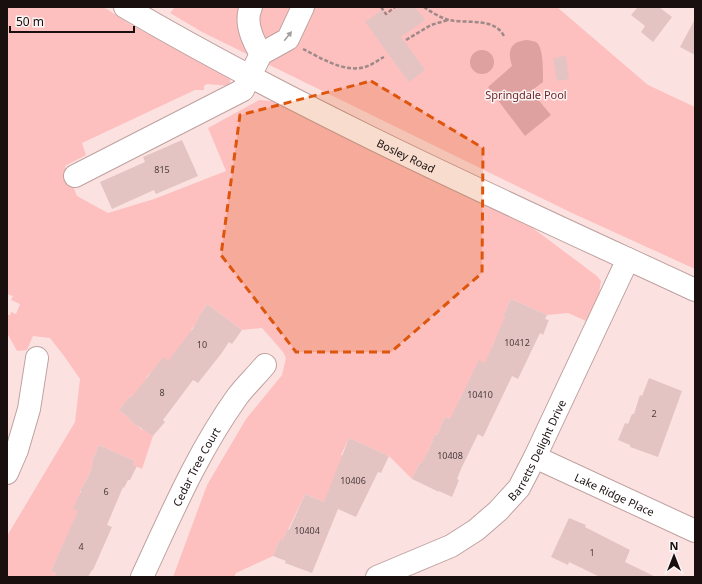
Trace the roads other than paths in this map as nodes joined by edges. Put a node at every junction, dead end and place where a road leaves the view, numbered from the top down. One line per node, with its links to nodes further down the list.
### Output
1 (251, 7): 4 (street)
2 (303, 7): 4 (street, one-way to 2)
3 (137, 10): 5 (street, Bosley Road)
4 (261, 54): 5 (street)
5 (250, 76): 6 (street); 7 (street, Bosley Road)
6 (75, 176)
7 (628, 259): 8 (street, Bosley Road); 11 (street, Barretts Delight Drive)
8 (695, 290)
9 (37, 358): 12 (street)
10 (265, 365): 14 (street, Cedar Tree Court)
11 (535, 457): 13 (street, Lake Ridge Place); 15 (street, Barretts Delight Drive)
12 (7, 473)
13 (695, 531)
14 (142, 577)
15 (377, 577)

